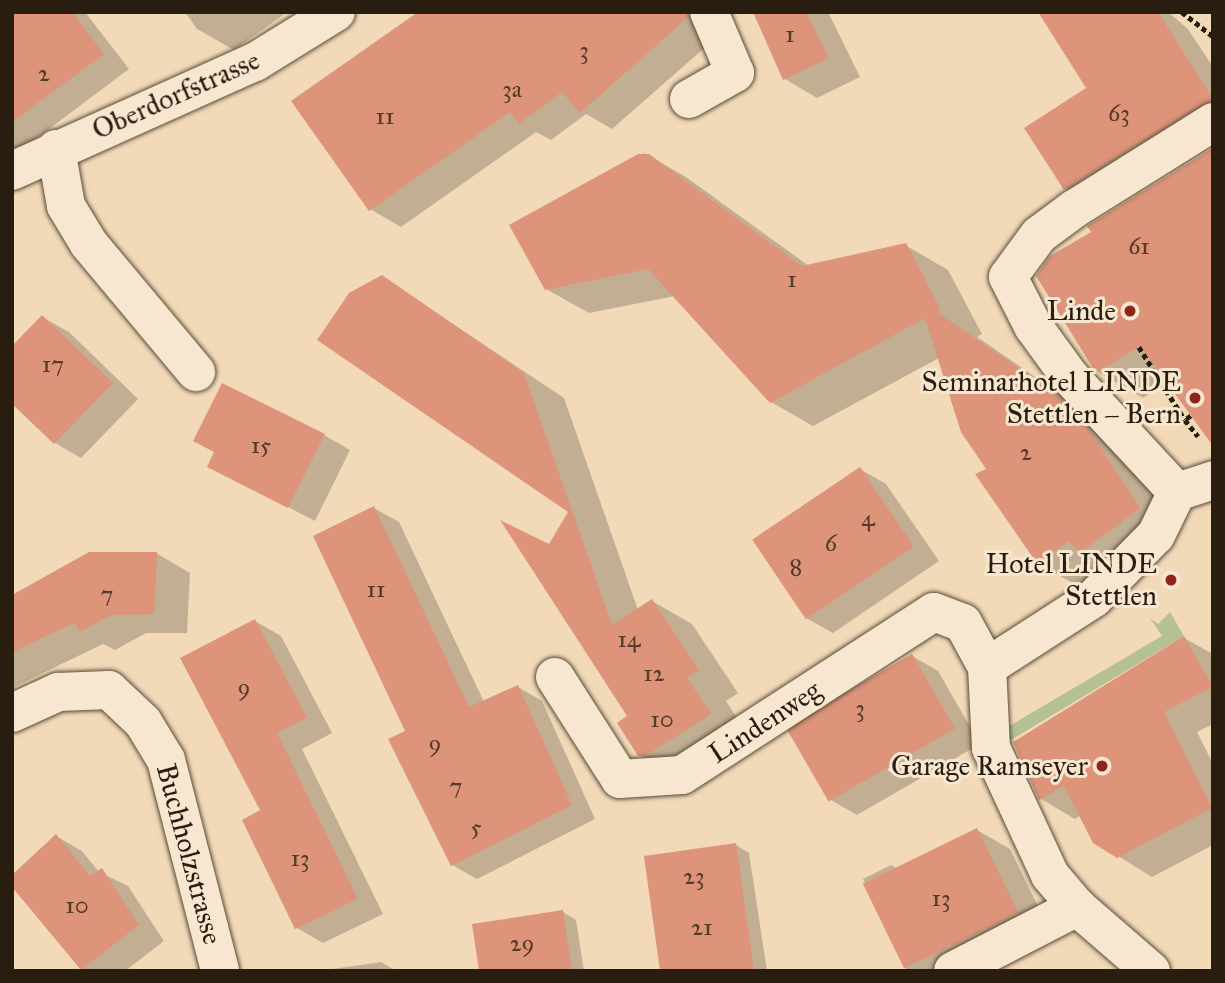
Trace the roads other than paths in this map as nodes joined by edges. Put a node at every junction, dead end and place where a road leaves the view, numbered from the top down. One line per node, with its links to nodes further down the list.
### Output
1 (336, 12): 5 (street, Oberdorfstrasse)
2 (709, 12): 3 (street)
3 (689, 99)
4 (1213, 122): 9 (street)
5 (56, 149): 6 (street, Oberdorfstrasse); 7 (street)
6 (14, 167)
7 (196, 372)
8 (1213, 480): 9 (street)
9 (1177, 492): 10 (street)
10 (987, 667): 11 (street, Lindenweg); 13 (street, Lindenweg)
11 (555, 677)
12 (12, 713): 14 (street, Buchholzstrasse)
13 (1077, 907): 15 (street); 16 (street, Lindenweg)
14 (220, 971)
15 (953, 971)
16 (1151, 971)

